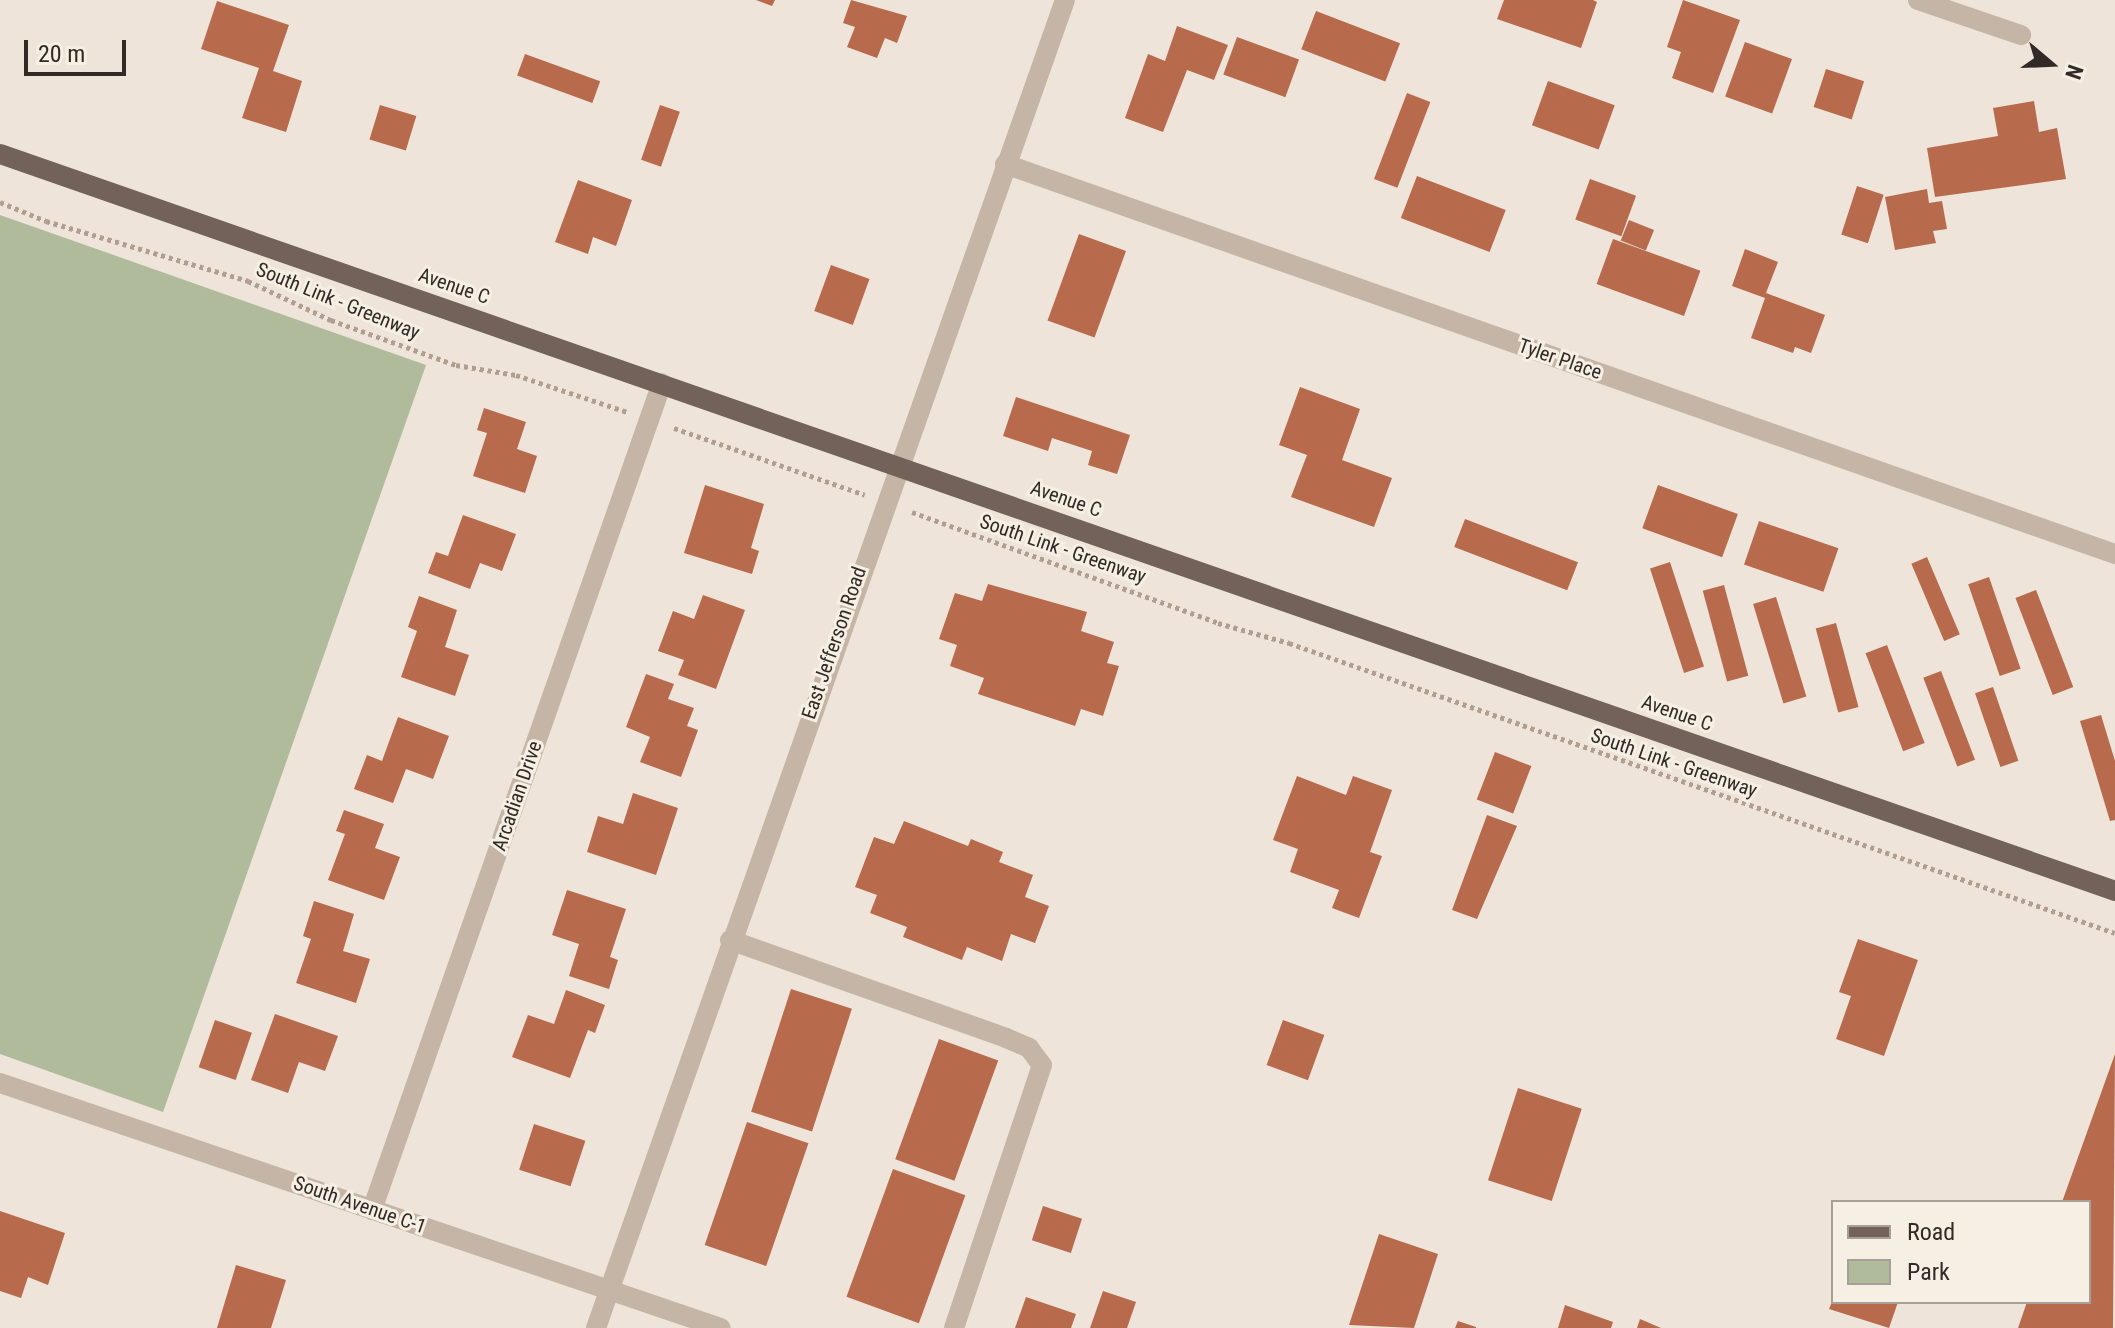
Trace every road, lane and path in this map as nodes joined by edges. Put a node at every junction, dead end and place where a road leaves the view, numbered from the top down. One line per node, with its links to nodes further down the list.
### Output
1 (1065, 0): 5 (street, East Jefferson Road)
2 (1918, 0): 3 (street)
3 (2021, 35)
4 (0, 154): 7 (main road, Avenue C)
5 (1005, 164): 9 (street, East Jefferson Road); 11 (street, Tyler Place)
6 (0, 202): 8 (path, South Link - Greenway)
7 (662, 383): 8 (street, Arcadian Drive); 9 (main road, Avenue C)
8 (649, 420): 10 (path, South Link - Greenway); 16 (street, Arcadian Drive)
9 (897, 466): 10 (street, East Jefferson Road); 12 (main road, Avenue C)
10 (884, 502): 13 (path, South Link - Greenway); 14 (street, East Jefferson Road)
11 (2115, 554)
12 (2115, 891)
13 (2115, 933)
14 (730, 940): 17 (street, East Jefferson Road); 20 (street)
15 (0, 1083): 16 (street, South Avenue C-1)
16 (372, 1210): 17 (street, South Avenue C-1)
17 (609, 1288): 18 (street, East Jefferson Road); 19 (street, South Avenue C-1)
18 (596, 1328)
19 (721, 1328)
20 (954, 1328)

